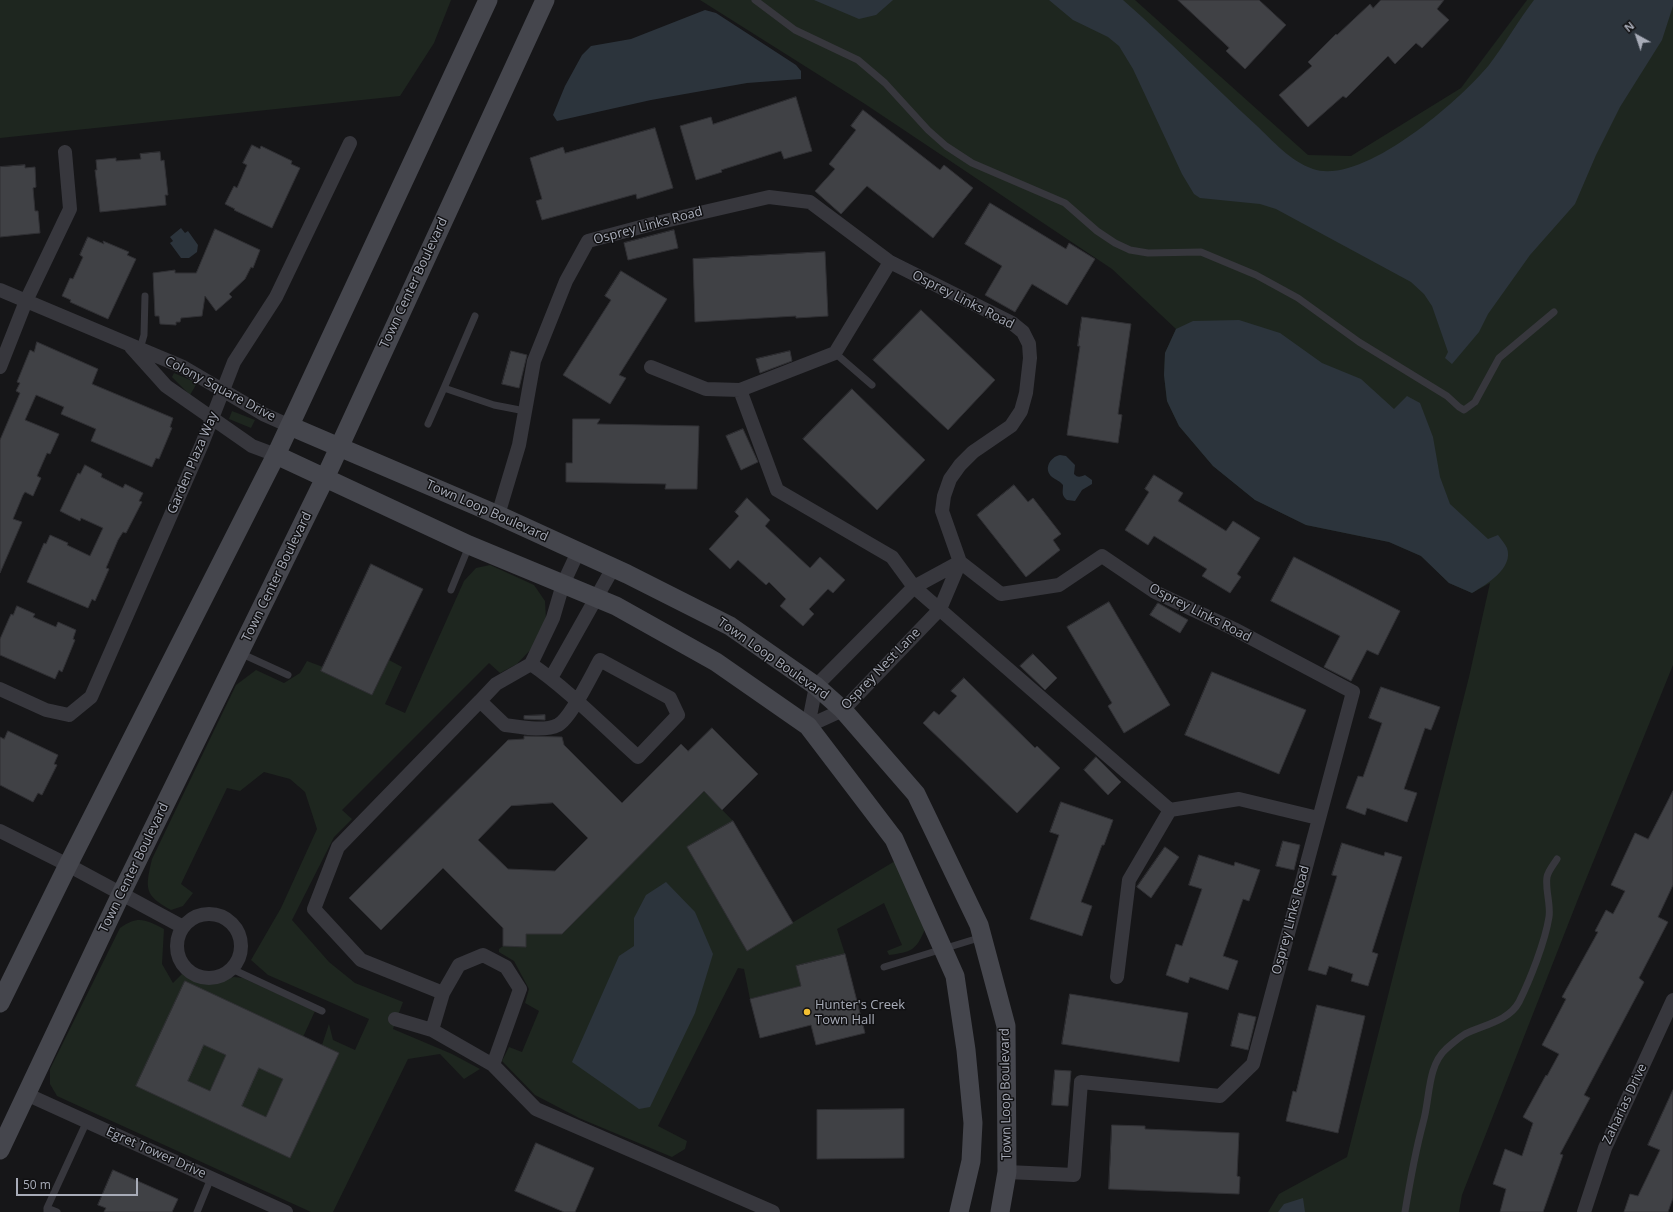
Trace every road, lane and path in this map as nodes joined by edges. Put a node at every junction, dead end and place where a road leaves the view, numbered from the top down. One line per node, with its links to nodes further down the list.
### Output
1 (488, 0): 23 (main road)
2 (546, 0): 24 (main road, Town Center Boulevard)
3 (755, 0): 10 (lane)
4 (350, 143): 19 (street, Garden Plaza Way)
5 (65, 152): 9 (street)
6 (890, 262): 13 (street); 20 (street, Osprey Links Road); 30 (street, Osprey Links Road)
7 (0, 290): 9 (street, Colony Square Drive)
8 (145, 296): 12 (lane)
9 (26, 301): 12 (street, Colony Square Drive); 14 (street)
10 (1554, 312)
11 (475, 316): 17 (lane)
12 (134, 346): 19 (street, Colony Square Drive); 21 (street, Colony Square Drive)
13 (835, 354): 16 (lane); 18 (street)
14 (0, 366)
15 (651, 367): 18 (street)
16 (872, 385)
17 (444, 388): 20 (lane); 22 (lane)
18 (740, 390): 33 (street)
19 (223, 392): 21 (street, Garden Plaza Way); 23 (street, Colony Square Drive)
20 (525, 411): 27 (street, Osprey Links Road)
21 (212, 420): 25 (street, Colony Square Drive); 42 (street, Garden Plaza Way)
22 (428, 424)
23 (290, 426): 24 (main road, Town Loop Boulevard); 25 (main road)
24 (339, 446): 26 (main road, Town Center Boulevard); 27 (main road, Town Loop Boulevard)
25 (276, 455): 26 (main road); 51 (main road)
26 (324, 478): 28 (main road); 37 (main road, Town Center Boulevard)
27 (498, 514): 29 (main road, Town Loop Boulevard)
28 (469, 545): 32 (main road); 34 (lane)
29 (578, 552): 31 (main road, Town Loop Boulevard); 32 (street)
30 (960, 562): 33 (street); 36 (street, Osprey Nest Lane); 48 (street, Osprey Links Road)
31 (613, 568): 35 (street); 41 (main road, Town Loop Boulevard)
32 (563, 584): 35 (main road); 38 (street)
33 (914, 587): 36 (street); 41 (street)
34 (451, 590)
35 (597, 598): 40 (street); 46 (main road)
36 (940, 609): 45 (street, Osprey Nest Lane); 47 (street)
37 (240, 652): 39 (lane); 52 (main road, Town Center Boulevard)
38 (531, 664): 40 (street); 43 (street)
39 (288, 675)
40 (551, 678): 44 (street)
41 (816, 686): 45 (main road, Town Loop Boulevard); 46 (street)
42 (0, 689)
43 (480, 701): 44 (street); 59 (street)
44 (577, 702): 44 (street)
45 (843, 710): 46 (street, Osprey Nest Lane); 54 (main road, Town Loop Boulevard)
46 (808, 726): 55 (main road)
47 (1170, 810): 48 (street); 58 (street)
48 (1318, 818): 69 (street, Osprey Links Road)
49 (0, 831): 51 (street)
50 (1557, 859): 78 (lane)
51 (68, 865): 52 (street); 61 (main road)
52 (120, 894): 53 (street); 66 (main road, Town Center Boulevard)
53 (183, 927): 57 (street); 57 (street)
54 (982, 937): 55 (lane); 69 (main road, Town Loop Boulevard)
55 (942, 948): 56 (lane); 76 (main road)
56 (884, 967)
57 (232, 969): 62 (lane)
58 (1117, 977)
59 (443, 993): 64 (street); 65 (street)
60 (1673, 1000): 79 (street, Zaharias Drive)
61 (0, 1003)
62 (322, 1011)
63 (395, 1019): 64 (street)
64 (432, 1030): 65 (street)
65 (494, 1065): 75 (street)
66 (26, 1094): 67 (street, Egret Tower Drive); 68 (main road, Town Center Boulevard)
67 (87, 1121): 70 (street, Egret Tower Drive); 71 (lane)
68 (0, 1150)
69 (1007, 1172): 77 (main road, Town Loop Boulevard)
70 (211, 1178): 73 (lane); 74 (street, Egret Tower Drive)
71 (47, 1210): 72 (lane)
72 (57, 1212)
73 (197, 1212)
74 (286, 1212)
75 (773, 1212)
76 (959, 1212)
77 (1000, 1212)
78 (1405, 1212)
79 (1584, 1212)

